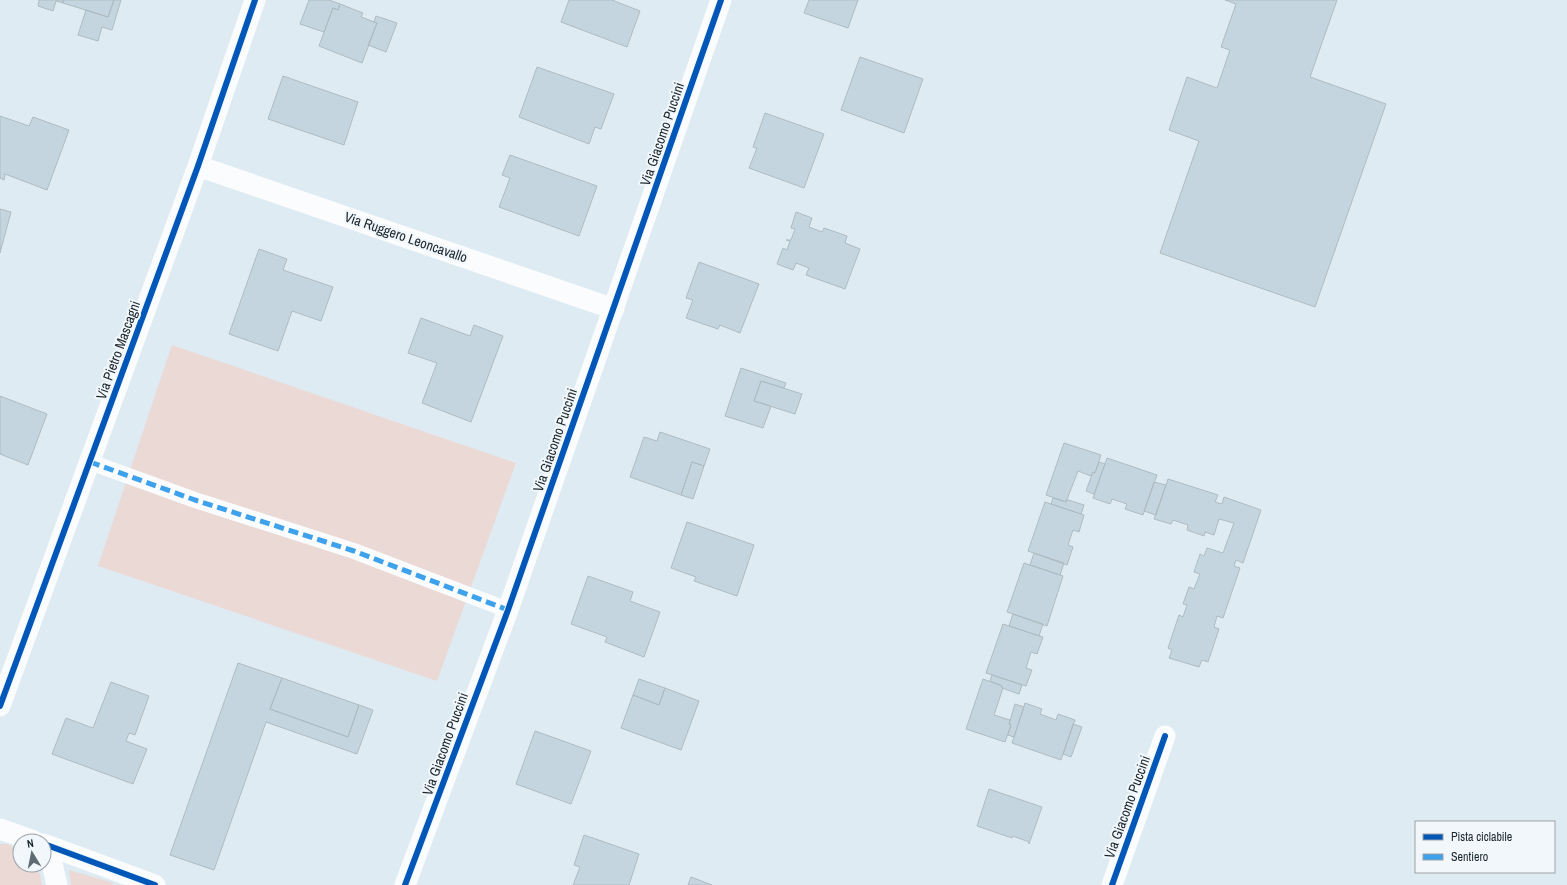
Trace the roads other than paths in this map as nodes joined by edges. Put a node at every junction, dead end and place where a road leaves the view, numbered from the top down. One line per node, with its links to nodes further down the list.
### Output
1 (255, 0): 3 (street, Via Pietro Mascagni)
2 (721, 0): 4 (street, Via Giacomo Puccini)
3 (198, 166): 4 (street, Via Ruggero Leoncavallo); 5 (street, Via Pietro Mascagni)
4 (614, 309): 6 (street, Via Giacomo Puccini)
5 (90, 462): 6 (street); 7 (street, Via Pietro Mascagni)
6 (508, 610): 15 (street, Via Giacomo Puccini)
7 (0, 706)
8 (1165, 736): 16 (street, Via Giacomo Puccini)
9 (0, 829): 10 (street)
10 (12, 833)
11 (52, 848): 13 (street)
12 (52, 871): 14 (street)
13 (142, 883)
14 (57, 885)
15 (405, 885)
16 (1112, 885)

